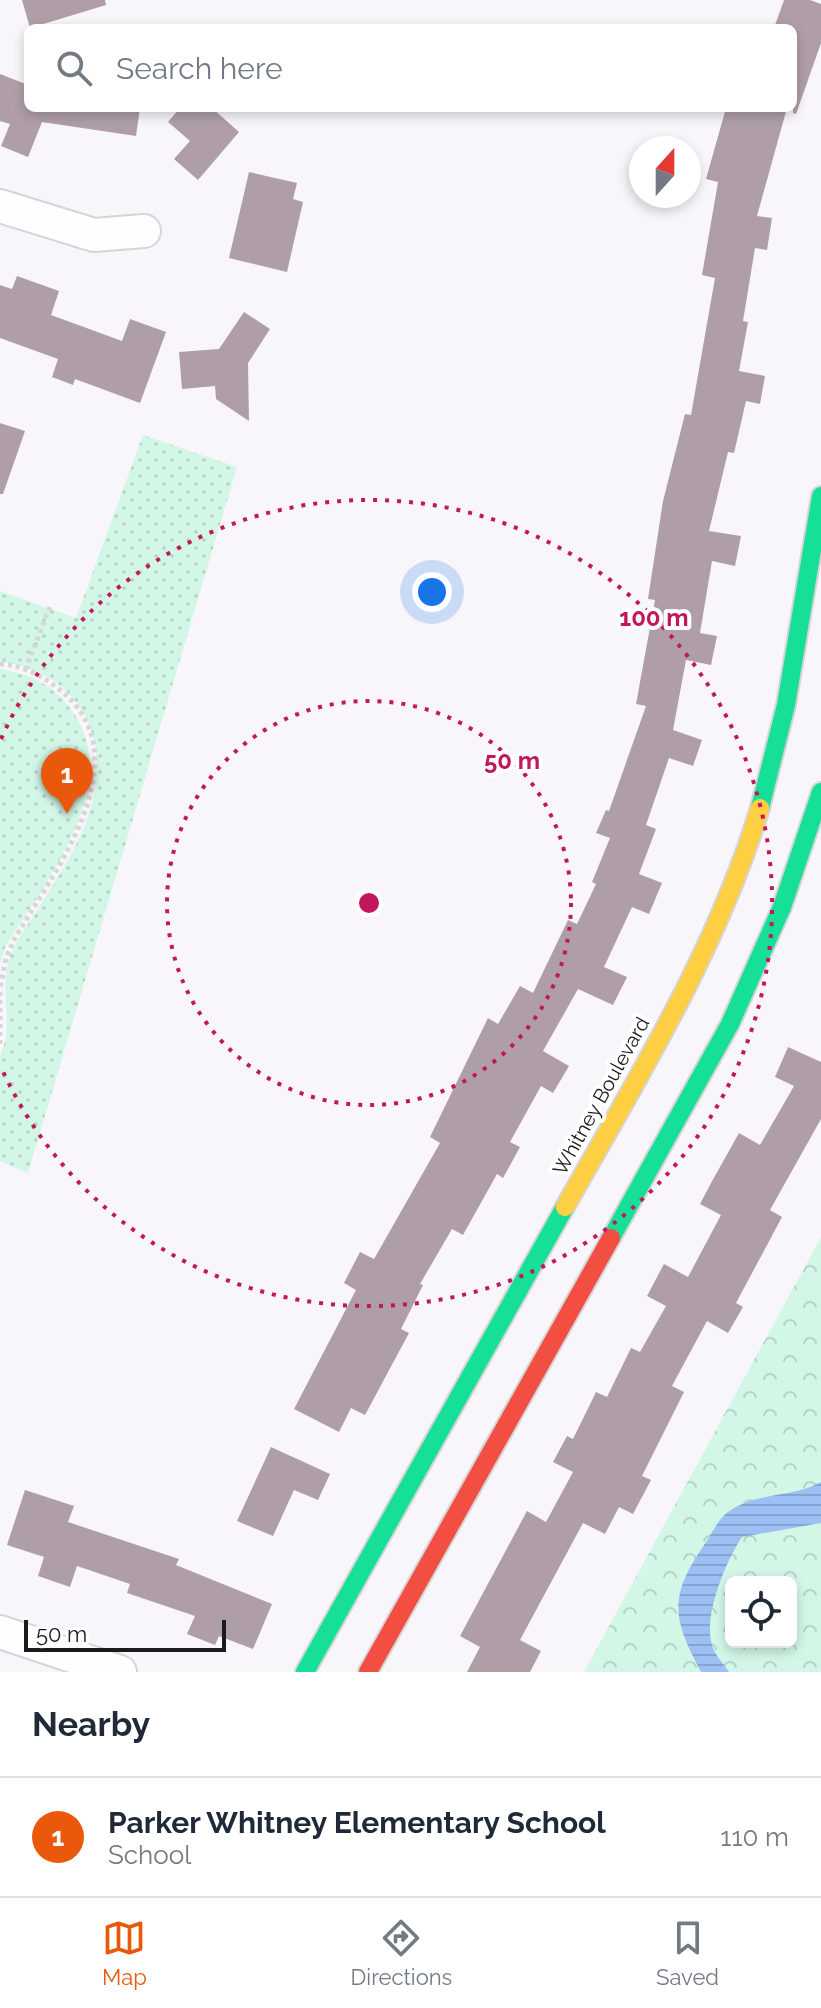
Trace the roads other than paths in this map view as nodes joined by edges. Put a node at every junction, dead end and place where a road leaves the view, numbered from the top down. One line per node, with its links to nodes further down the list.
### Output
1 (0, 206): 2 (street)
2 (144, 231)
3 (821, 496): 7 (street, Whitney Boulevard)
4 (821, 792): 8 (street)
5 (0, 1632): 6 (street)
6 (120, 1672)
7 (305, 1672)
8 (368, 1672)

